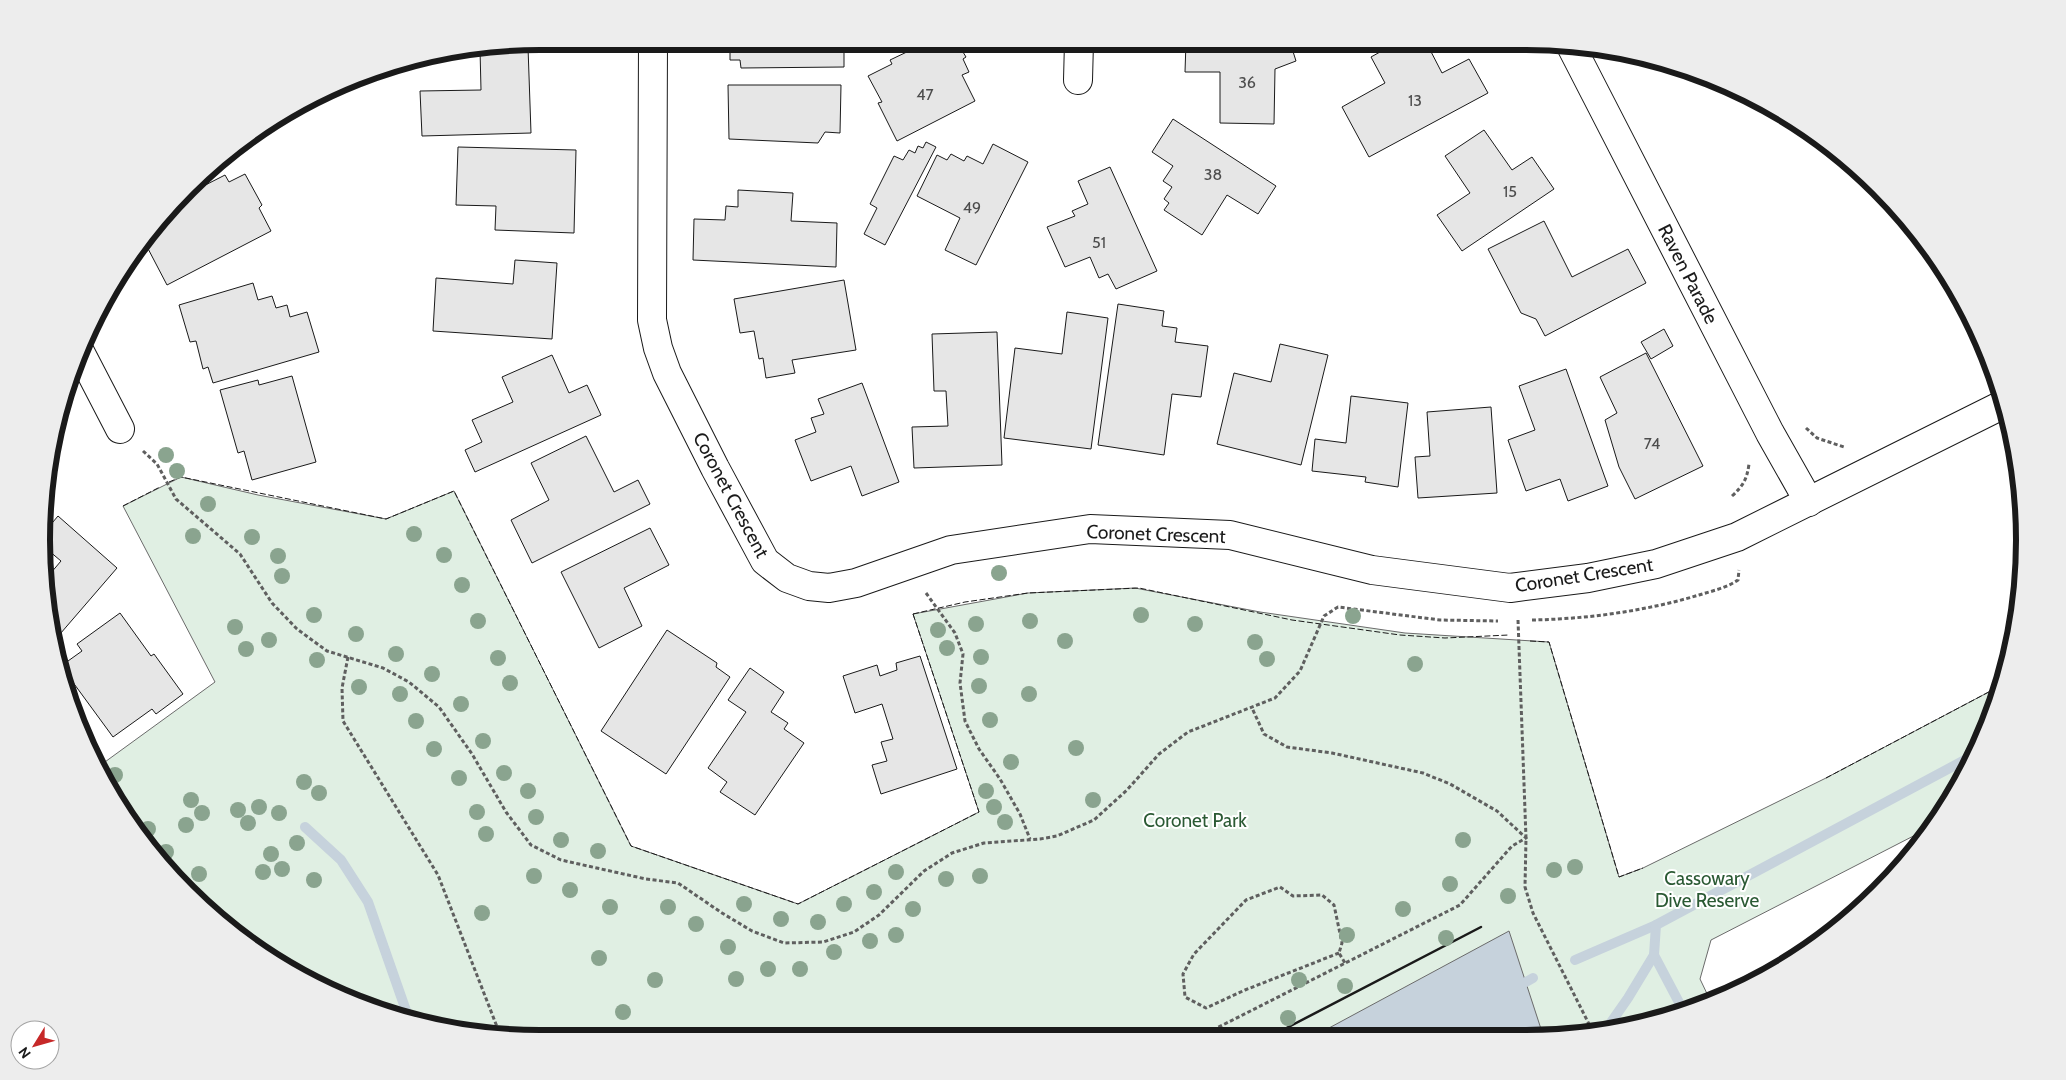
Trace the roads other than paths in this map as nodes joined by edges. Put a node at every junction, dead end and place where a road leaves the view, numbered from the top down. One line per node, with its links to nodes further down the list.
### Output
1 (653, 50): 8 (street, Coronet Crescent)
2 (1078, 50): 4 (street)
3 (1574, 53): 8 (street, Raven Parade)
4 (1078, 80)
5 (84, 360): 7 (street)
6 (1997, 407): 8 (street, Coronet Crescent)
7 (120, 429)
8 (1809, 502)

